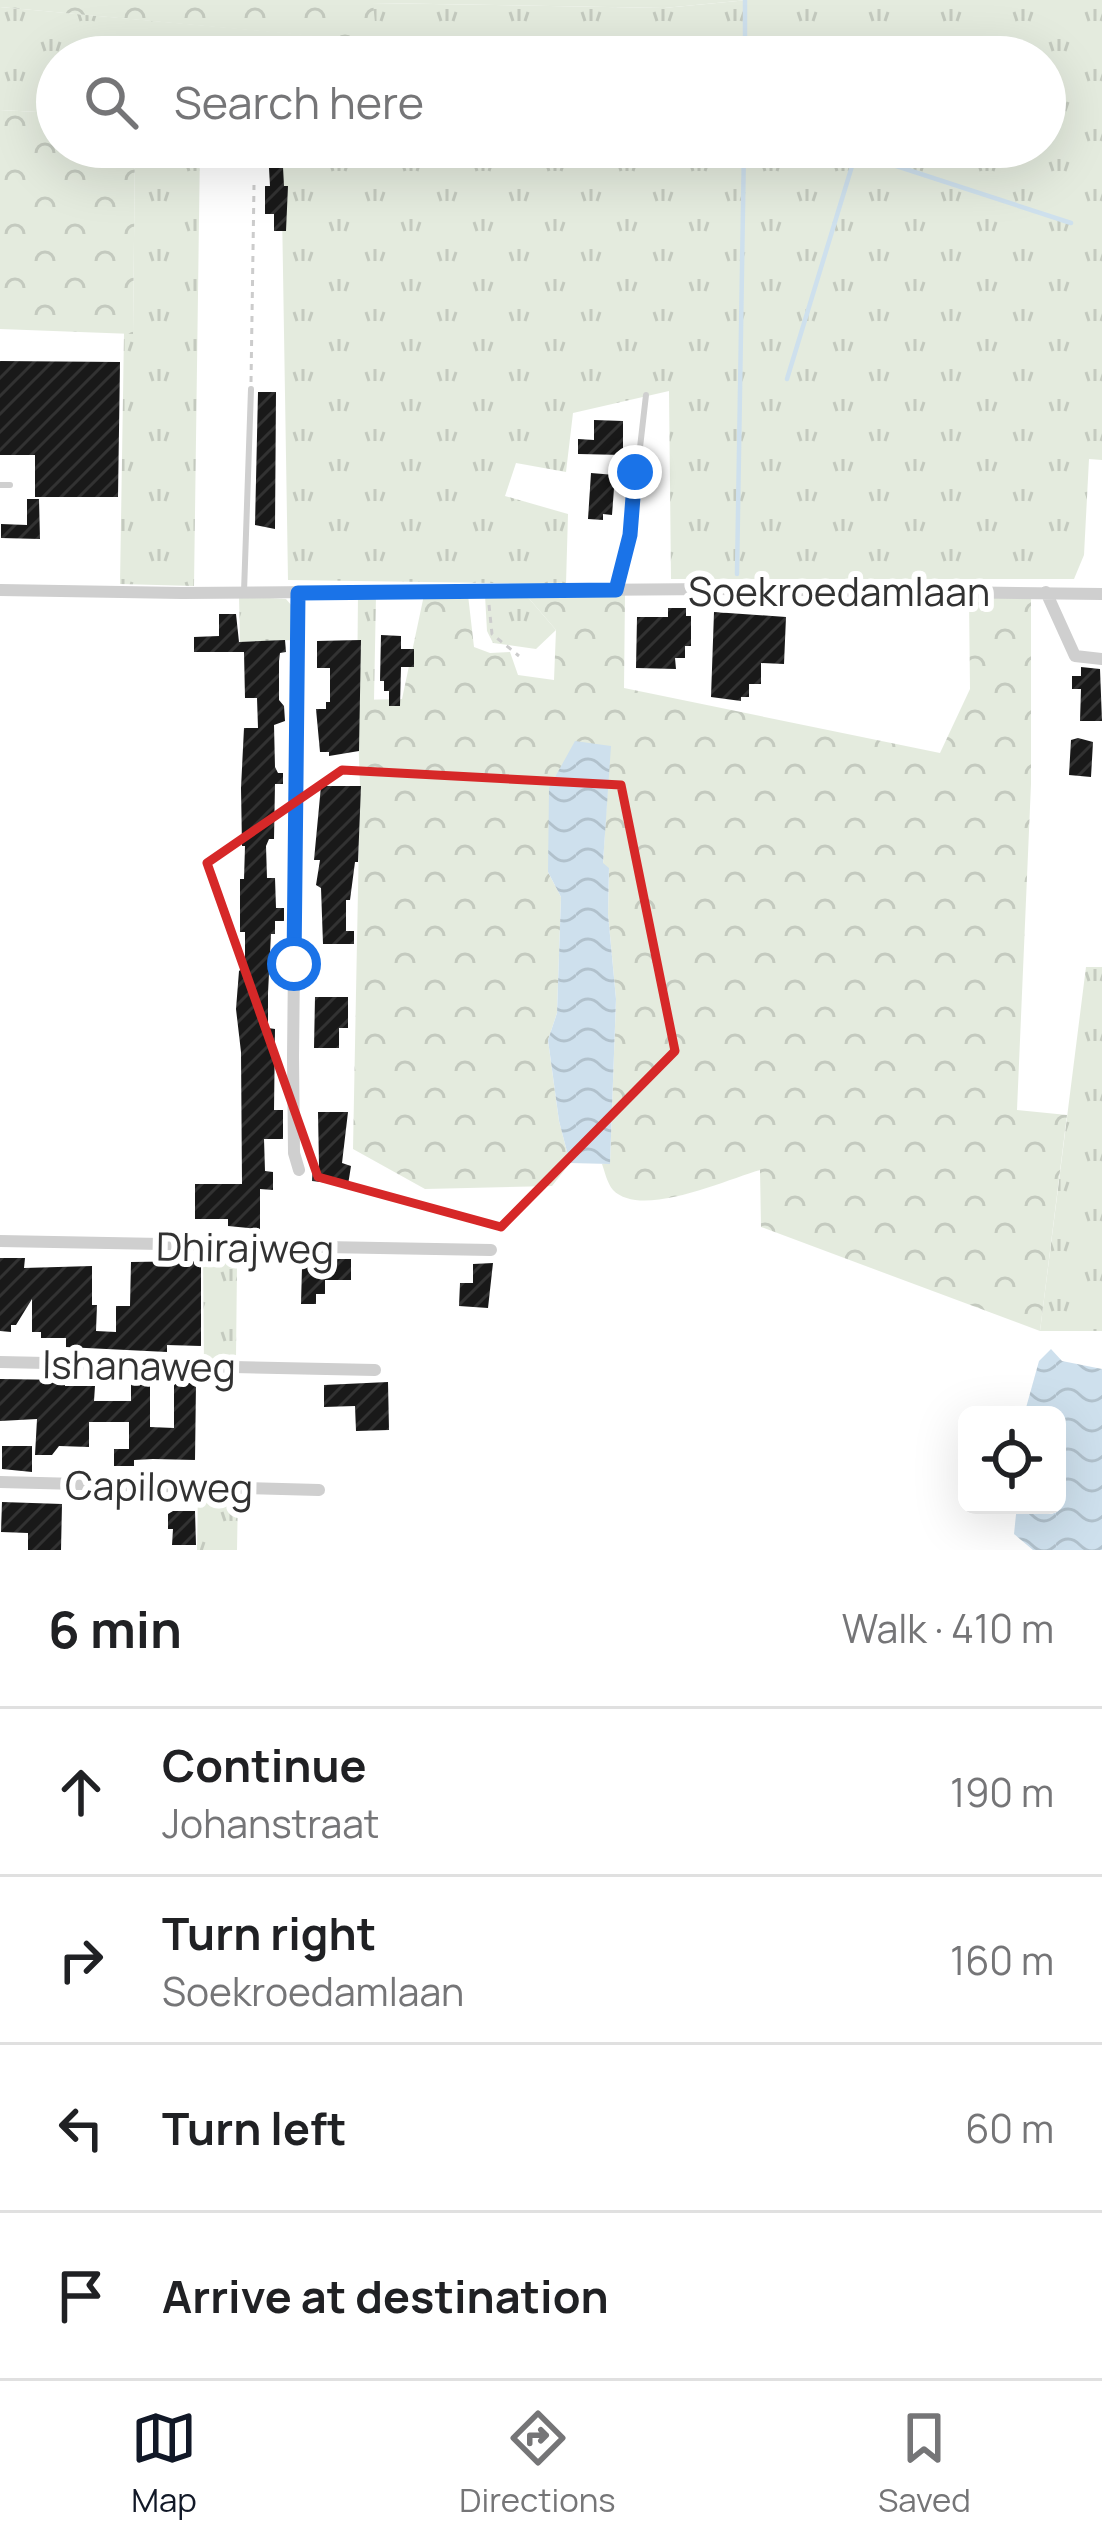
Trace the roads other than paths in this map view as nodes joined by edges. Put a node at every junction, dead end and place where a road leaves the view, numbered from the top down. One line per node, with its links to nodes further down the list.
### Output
1 (251, 389): 7 (lane)
2 (646, 394): 6 (lane)
3 (0, 485): 4 (lane)
4 (10, 485)
5 (0, 590): 7 (street, Soekroedamlaan)
6 (616, 590): 8 (street, Soekroedamlaan); 9 (street, Soekroedamlaan)
7 (244, 592): 9 (street, Soekroedamlaan)
8 (1046, 592): 10 (street, Soekroedamlaan); 11 (street)
9 (298, 593): 12 (street)
10 (1102, 594)
11 (1102, 659)
12 (299, 1170)
13 (0, 1241): 14 (street, Dhirajweg)
14 (491, 1250)
15 (0, 1362): 16 (street, Ishanaweg)
16 (375, 1370)
17 (0, 1482): 18 (street, Capiloweg)
18 (319, 1490)

